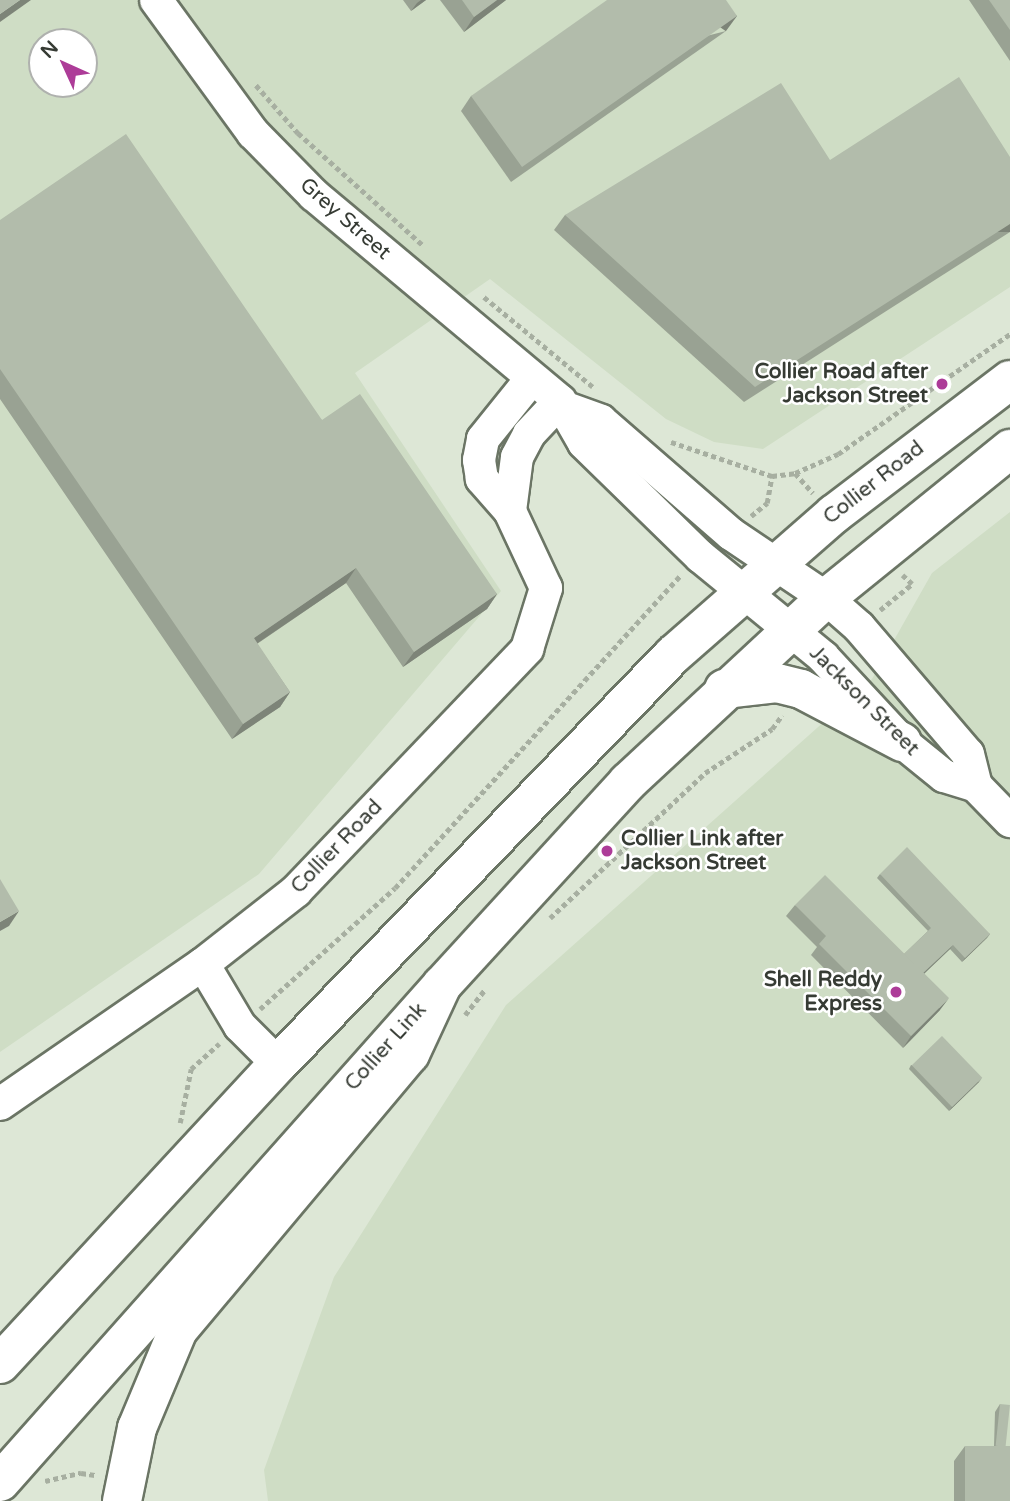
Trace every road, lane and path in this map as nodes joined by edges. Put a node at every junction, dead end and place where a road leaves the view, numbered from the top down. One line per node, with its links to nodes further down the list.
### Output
1 (156, 0): 6 (street, Grey Street)
2 (253, 81): 3 (path)
3 (433, 255)
4 (475, 289): 8 (path)
5 (1010, 334): 10 (path)
6 (532, 378): 9 (street, Grey Street); 12 (street, Collier Road)
7 (1010, 380): 13 (main road, Collier Road)
8 (602, 394)
9 (563, 404): 12 (street); 13 (street, Grey Street); 16 (street, Grey Street)
10 (668, 441)
11 (1010, 449): 17 (main road)
12 (510, 511): 26 (street, Collier Road)
13 (775, 564): 16 (main road, Collier Road); 17 (street, Grey Street)
14 (912, 584): 18 (path)
15 (666, 589): 29 (path)
16 (742, 593): 19 (street, Jackson Street); 31 (main road)
17 (826, 598): 18 (street, Jackson Street); 19 (main road)
18 (859, 627): 23 (street, Jackson Street)
19 (790, 631): 20 (main road, Collier Link); 22 (street, Jackson Street)
20 (724, 689): 21 (main road); 27 (main road, Collier Link)
21 (801, 689): 22 (main road); 25 (path)
22 (902, 742): 23 (street, Jackson Street)
23 (976, 786): 24 (street, Jackson Street)
24 (1010, 821)
25 (540, 928)
26 (203, 964): 29 (street); 32 (street, Collier Road)
27 (442, 985): 35 (main road, Collier Link); 37 (main road)
28 (487, 986): 30 (path)
29 (240, 1026): 31 (street); 33 (path)
30 (456, 1027)
31 (278, 1064): 34 (main road)
32 (0, 1104)
33 (170, 1134)
34 (0, 1364)
35 (0, 1482)
36 (39, 1486): 37 (path)
37 (123, 1490)

